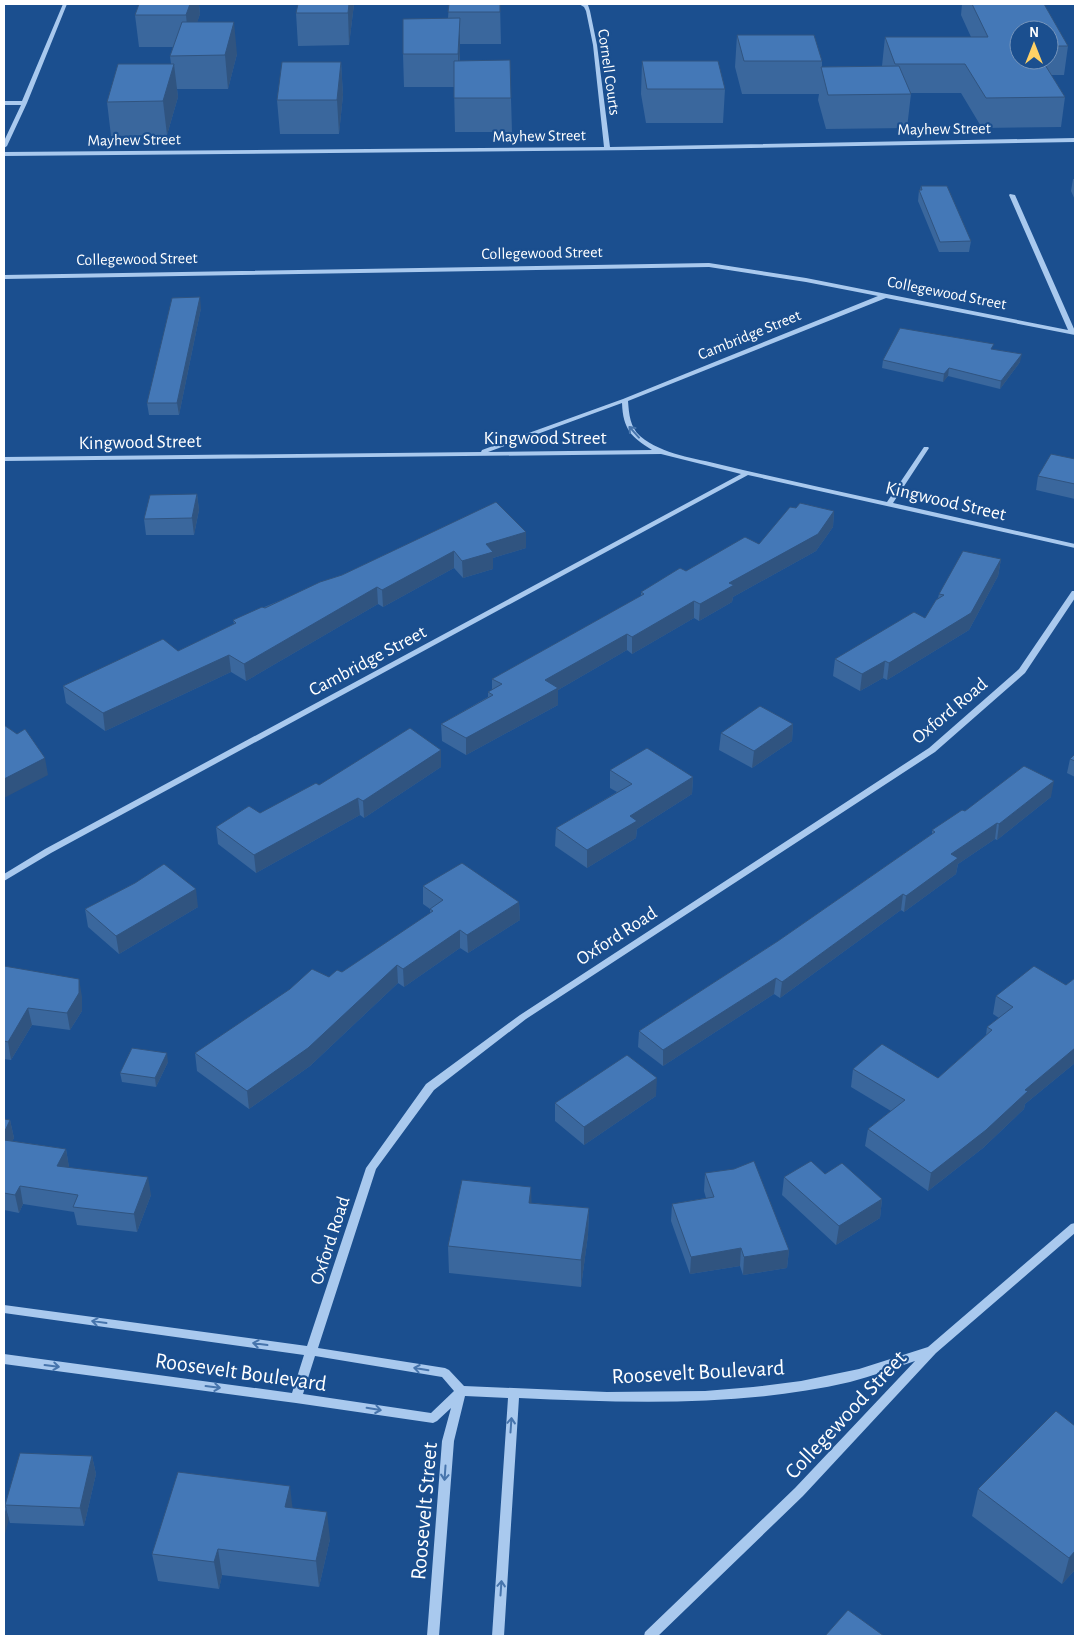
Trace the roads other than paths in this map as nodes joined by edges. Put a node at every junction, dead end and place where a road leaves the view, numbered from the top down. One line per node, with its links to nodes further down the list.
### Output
1 (64, 4): 4 (street)
2 (580, 4): 7 (street, Cornell Courts)
3 (4, 103): 4 (street)
4 (24, 103): 6 (street)
5 (1075, 140): 7 (street, Mayhew Street)
6 (4, 146)
7 (607, 148): 8 (street, Mayhew Street)
8 (4, 154)
9 (1012, 195): 12 (street)
10 (4, 277): 11 (street, Collegewood Street)
11 (885, 296): 12 (street, Collegewood Street); 13 (street, Cambridge Street)
12 (1074, 333)
13 (625, 400): 15 (street, one-way to 13); 16 (street, Cambridge Street)
14 (926, 448): 19 (street)
15 (662, 452): 16 (street, Kingwood Street); 18 (street, Kingwood Street)
16 (476, 454): 17 (street, Kingwood Street)
17 (4, 459)
18 (747, 473): 19 (street, Kingwood Street); 22 (street, Cambridge Street)
19 (889, 504): 20 (street, Kingwood Street)
20 (1075, 546)
21 (1075, 593): 26 (street, Oxford Road)
22 (4, 878)
23 (1075, 1227): 25 (street, Collegewood Street)
24 (4, 1309): 26 (street, Roosevelt Boulevard, one-way to 24)
25 (932, 1350): 29 (street, Roosevelt Boulevard); 33 (street, Collegewood Street)
26 (311, 1351): 28 (street, Roosevelt Boulevard, one-way to 26); 30 (street, Oxford Road)
27 (4, 1359): 30 (street, Roosevelt Boulevard, one-way to 30)
28 (461, 1391): 29 (street, Roosevelt Boulevard); 30 (street, Roosevelt Boulevard, one-way to 28); 31 (street, Roosevelt Street, one-way to 31)
29 (514, 1393): 32 (street, one-way to 29)
30 (296, 1398)
31 (433, 1636)
32 (498, 1636)
33 (650, 1636)

